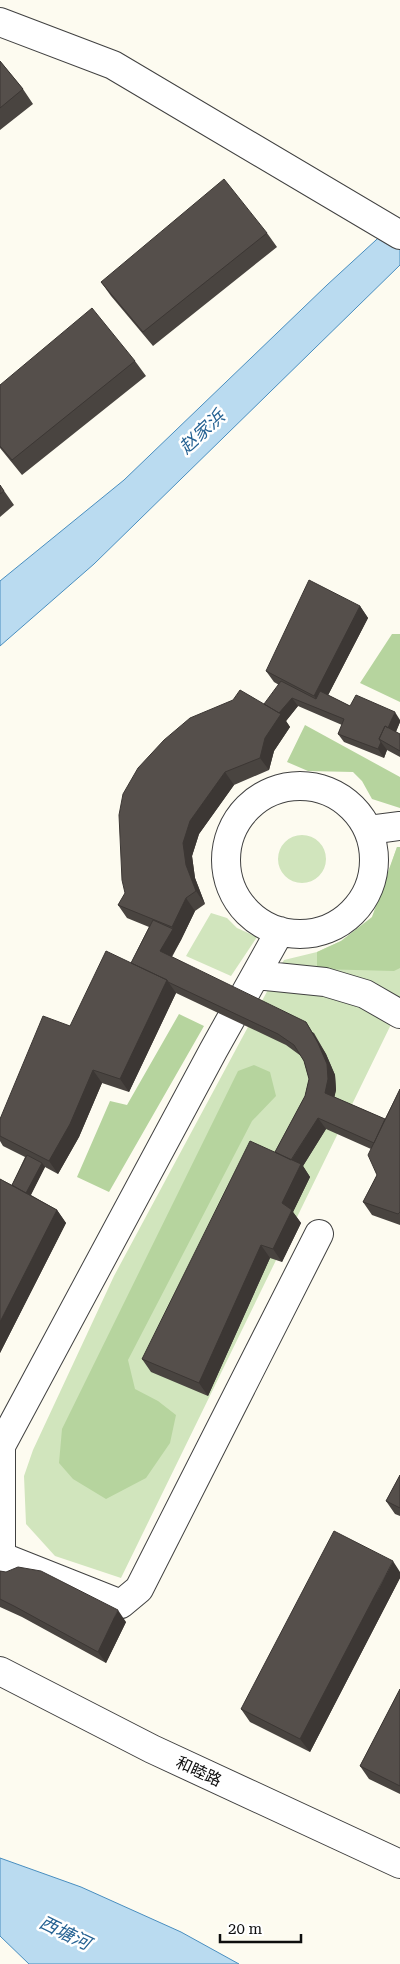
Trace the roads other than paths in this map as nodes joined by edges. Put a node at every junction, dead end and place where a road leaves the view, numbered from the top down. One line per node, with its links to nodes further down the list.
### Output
1 (0, 22): 2 (street)
2 (400, 236)
3 (400, 826): 4 (street)
4 (369, 830): 5 (street); 5 (street)
5 (280, 931): 6 (street)
6 (256, 975): 7 (street); 9 (street)
7 (400, 1014)
8 (319, 1234): 10 (street)
9 (0, 1447): 10 (street)
10 (1, 1556)
11 (0, 1671): 12 (street, 和睦路)
12 (400, 1864)

